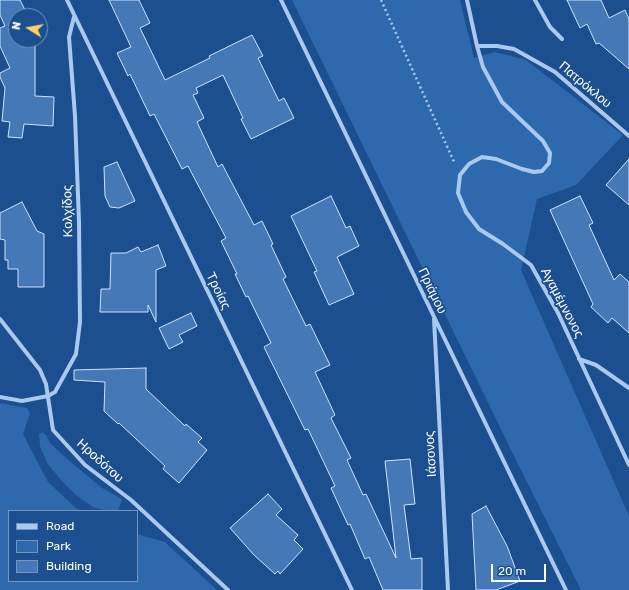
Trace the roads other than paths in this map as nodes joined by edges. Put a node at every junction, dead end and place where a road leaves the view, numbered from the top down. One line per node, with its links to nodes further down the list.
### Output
1 (67, 0): 5 (street, Τροίας)
2 (281, 0): 9 (street, Πριάμου)
3 (467, 0): 7 (street)
4 (535, 0): 6 (street)
5 (75, 16): 14 (street, Κολχίδος); 17 (street, Τροίας)
6 (562, 39)
7 (477, 46): 8 (street, Πατρόκλου); 11 (street, Αγαμέμνονος)
8 (629, 136)
9 (434, 317): 18 (street, Ιάσονος); 19 (street, Πριάμου)
10 (0, 319): 14 (street, Ηροδότου)
11 (579, 359): 12 (street); 15 (street, Αγαμέμνονος)
12 (629, 388)
13 (0, 396): 14 (street)
14 (48, 396): 16 (street, Ηροδότου)
15 (629, 465)
16 (228, 590)
17 (352, 590)
18 (448, 590)
19 (566, 590)

